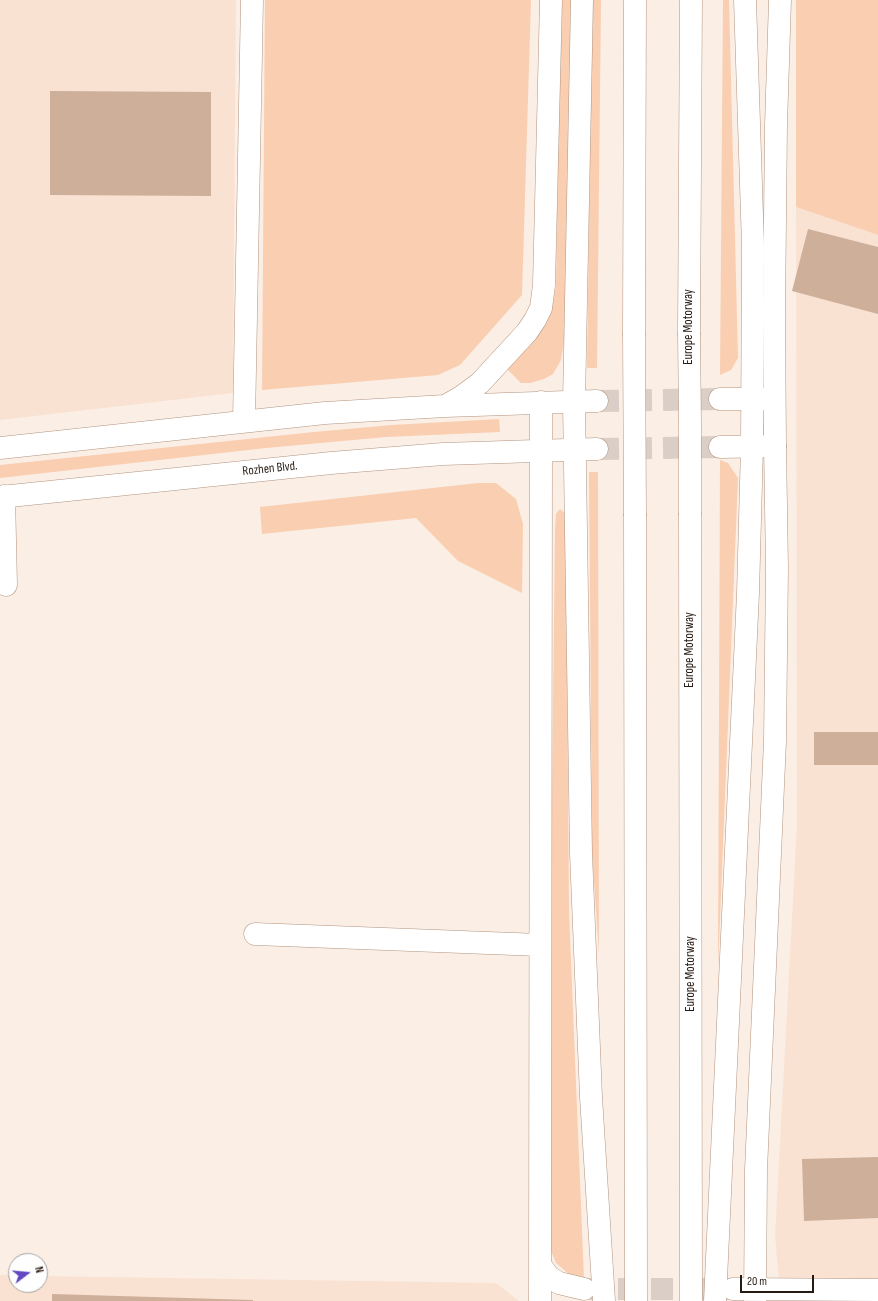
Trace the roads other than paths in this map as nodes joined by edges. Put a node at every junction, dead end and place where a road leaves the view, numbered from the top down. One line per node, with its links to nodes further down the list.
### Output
1 (252, 0): 15 (main road)
2 (551, 0): 14 (main road)
3 (582, 0): 13 (main road)
4 (635, 0): 34 (main road, bridge)
5 (691, 0): 35 (main road, Europe Motorway, bridge)
6 (745, 0): 8 (main road)
7 (780, 0): 9 (main road)
8 (752, 399): 9 (main road); 10 (main road); 18 (main road)
9 (775, 399): 16 (main road)
10 (720, 400)
11 (597, 401): 13 (main road)
12 (541, 402): 13 (main road); 14 (main road); 21 (main road)
13 (574, 402): 22 (main road)
14 (445, 406): 15 (main road)
15 (244, 422): 19 (main road)
16 (775, 446): 18 (main road); 31 (main road)
17 (720, 447): 18 (main road)
18 (752, 447): 36 (main road)
19 (0, 448)
20 (597, 449): 22 (main road, Rozhen Blvd.)
21 (541, 450): 22 (main road, Rozhen Blvd.); 23 (main road, Rozhen Blvd.); 26 (main road)
22 (574, 450): 33 (main road)
23 (2, 496): 24 (main road)
24 (6, 585)
25 (255, 934): 26 (main road)
26 (540, 945): 27 (main road)
27 (541, 1266): 28 (main road); 32 (main road)
28 (584, 1289)
29 (733, 1289): 31 (main road)
30 (878, 1290): 31 (main road)
31 (755, 1295)
32 (540, 1301)
33 (604, 1301)
34 (636, 1301)
35 (691, 1301)
36 (714, 1301)

